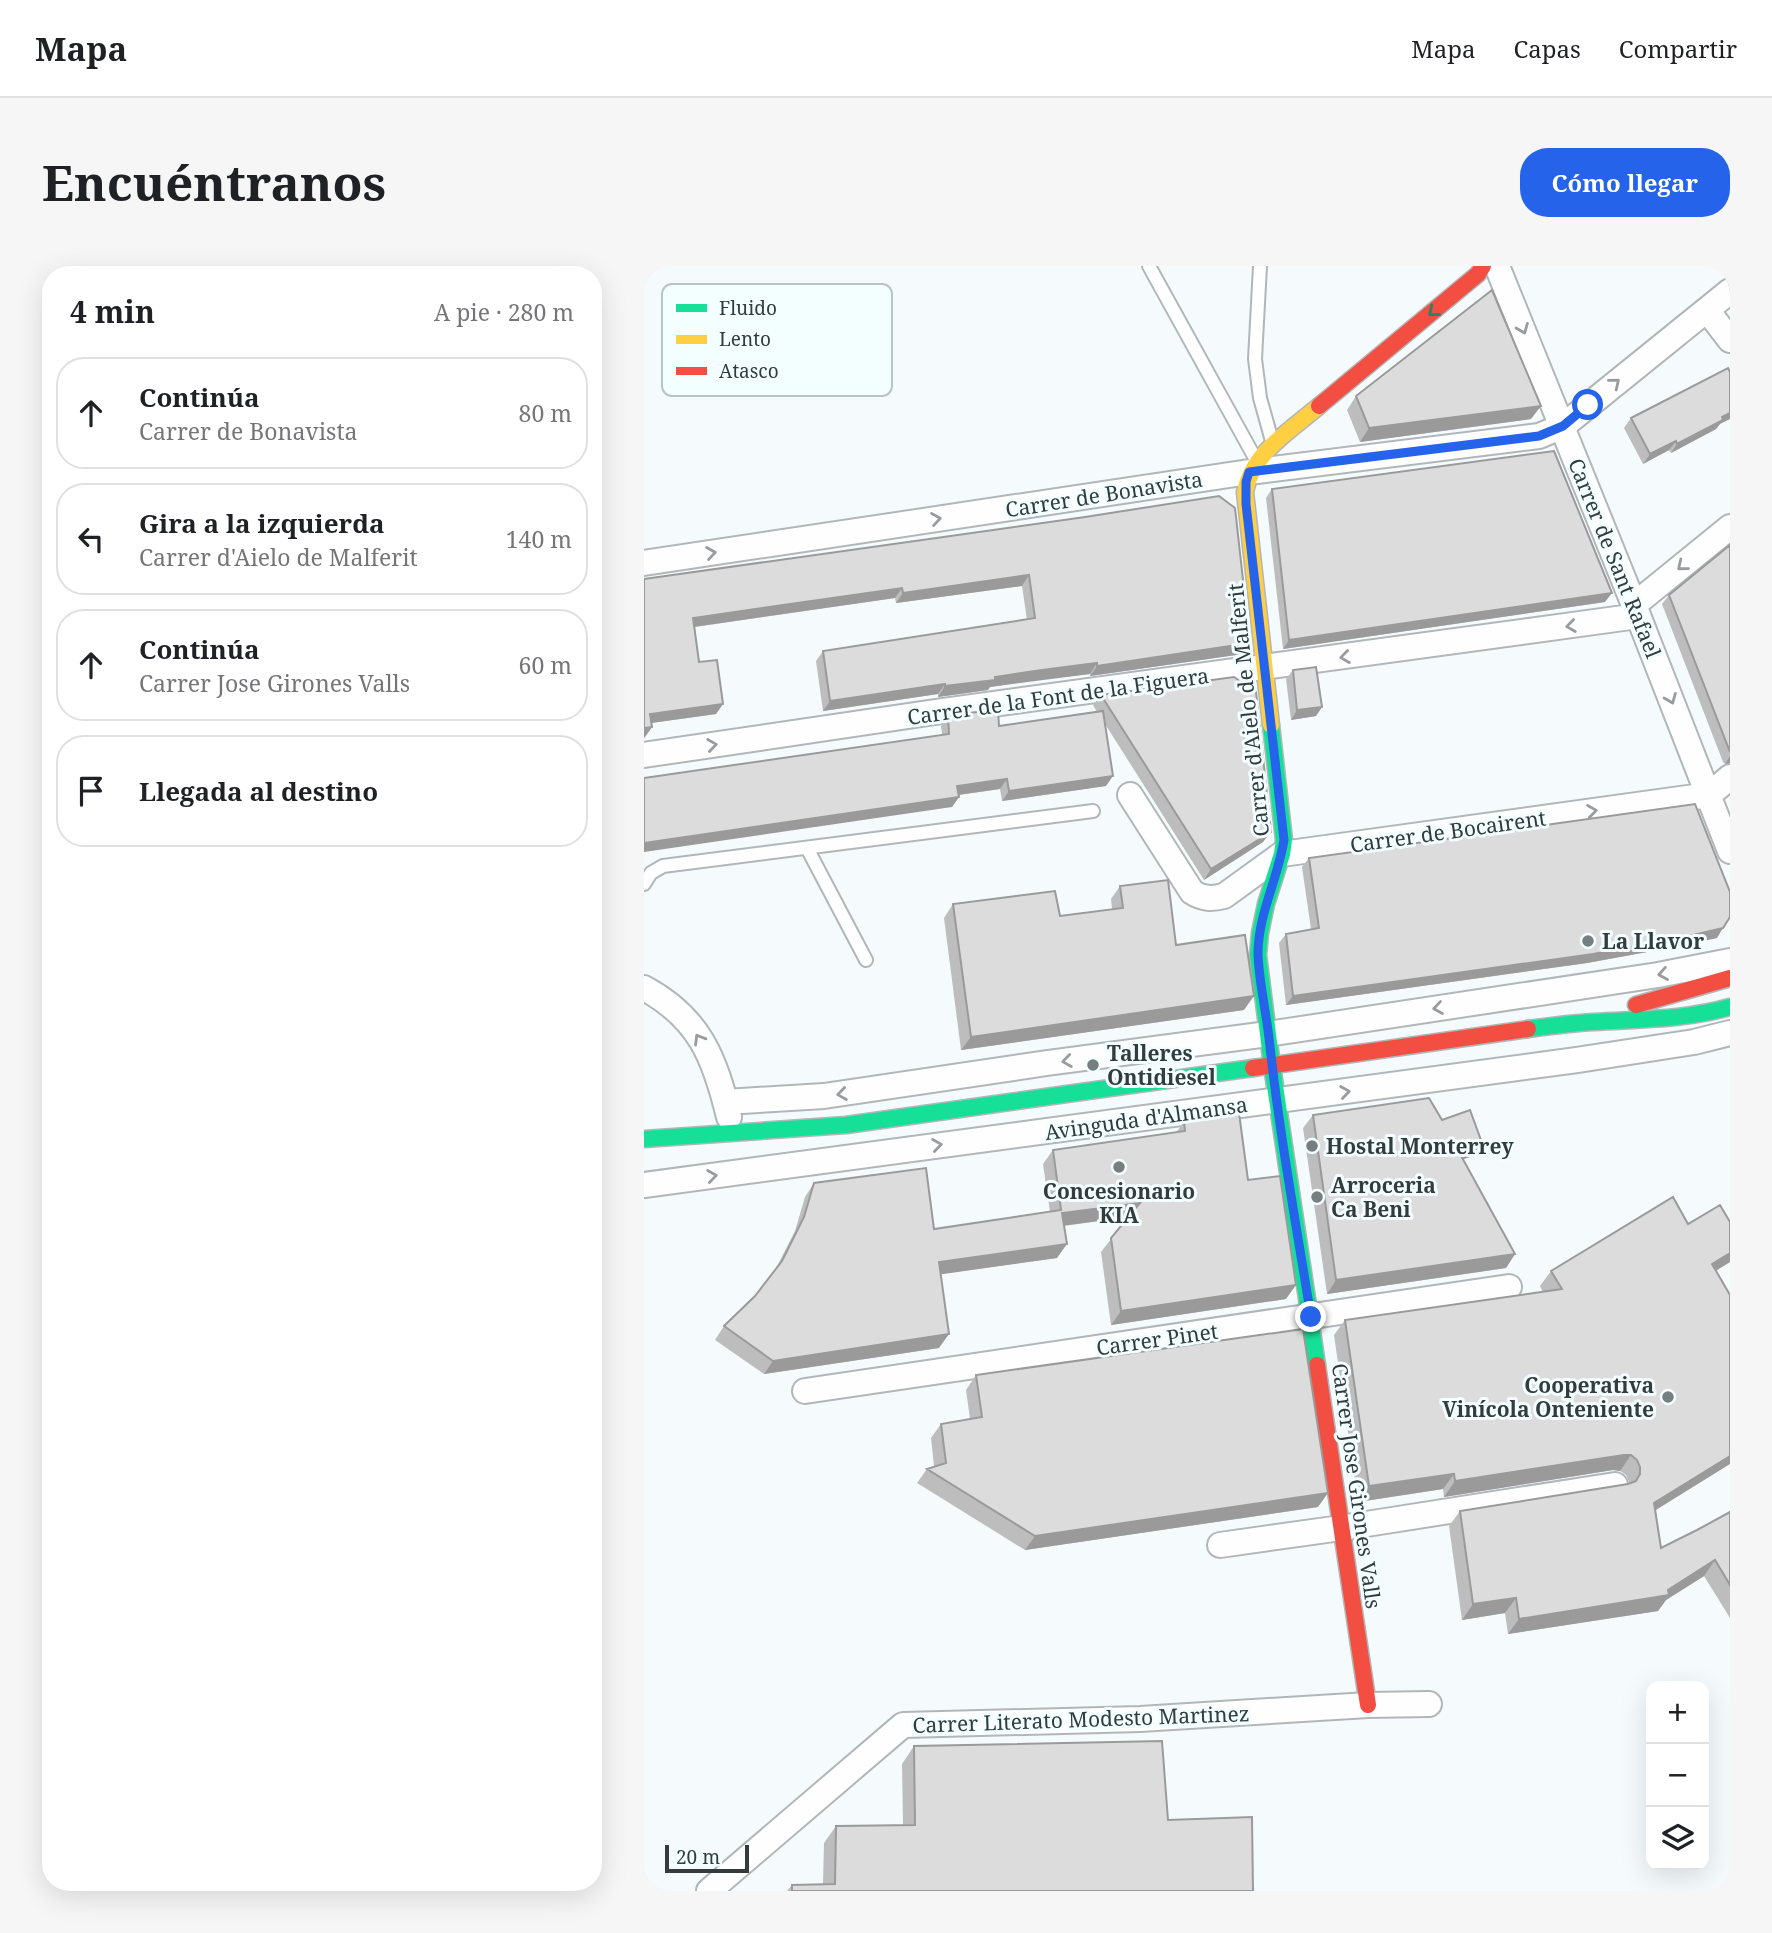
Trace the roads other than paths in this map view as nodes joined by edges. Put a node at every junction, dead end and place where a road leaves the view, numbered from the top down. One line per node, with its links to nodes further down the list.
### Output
1 (1149, 266): 10 (lane)
2 (1260, 266): 9 (lane)
3 (1483, 266): 9 (street, one-way to 9)
4 (1497, 266): 8 (street, Carrer de Sant Rafael, one-way to 8)
5 (1730, 291): 6 (street)
6 (1707, 310): 7 (street); 8 (street, one-way to 6)
7 (1730, 340)
8 (1563, 426): 10 (street, Carrer de Bonavista); 13 (street, Carrer de Sant Rafael)
9 (1273, 445): 10 (street)
10 (1253, 466): 12 (street, Carrer de Bonavista, one-way to 10); 14 (street, Carrer d'Aielo de Malferit)
11 (1730, 527): 13 (street, one-way to 13)
12 (644, 563)
13 (1636, 611): 14 (street, Carrer de la Font de la Figuera, one-way to 14); 18 (street, Carrer de Sant Rafael, one-way to 18)
14 (1266, 668): 15 (street, Carrer de la Font de la Figuera, one-way to 14); 22 (street, Carrer d'Aielo de Malferit)
15 (644, 755)
16 (1730, 777): 18 (street)
17 (1130, 794): 22 (street, Carrer de Bocairent)
18 (1709, 794): 21 (street, Carrer de Sant Rafael); 22 (street, Carrer de Bocairent, one-way to 18)
19 (1094, 811): 20 (lane)
20 (807, 848): 23 (lane); 24 (lane)
21 (1730, 850)
22 (1282, 854): 31 (street, Carrer d'Aielo de Malferit)
23 (644, 884)
24 (866, 960)
25 (1730, 961): 31 (street, one-way to 31)
26 (1730, 978): 29 (street, Avinguda d'Almansa)
27 (644, 988): 35 (street, one-way to 27)
28 (1730, 1007): 29 (street, Avinguda d'Almansa)
29 (1582, 1022): 32 (street); 33 (street, Avinguda d'Almansa)
30 (1730, 1033): 32 (street, Avinguda d'Almansa)
31 (1268, 1034): 33 (street, Carrer d'Aielo de Malferit); 35 (street, one-way to 35)
32 (1577, 1060): 34 (street, Avinguda d'Almansa, one-way to 32)
33 (1272, 1066): 34 (street, Carrer Jose Girones Valls); 37 (street, Avinguda d'Almansa)
34 (1277, 1101): 39 (street, Avinguda d'Almansa, one-way to 34); 41 (street, Carrer Jose Girones Valls)
35 (725, 1102): 37 (street)
36 (681, 1120): 37 (street, Avinguda d'Almansa)
37 (737, 1129): 38 (street, Avinguda d'Almansa)
38 (644, 1139)
39 (644, 1185)
40 (1509, 1287): 41 (street, Carrer Pinet)
41 (1311, 1317): 42 (street, Carrer Pinet); 44 (street, Carrer Jose Girones Valls)
42 (805, 1391)
43 (1615, 1485): 44 (street)
44 (1341, 1528): 45 (street); 47 (street, Carrer Jose Girones Valls)
45 (1220, 1545)
46 (1429, 1704): 47 (street, Carrer Literato Modesto Martinez)
47 (1368, 1705): 48 (street, Carrer Literato Modesto Martinez)
48 (709, 1891)

